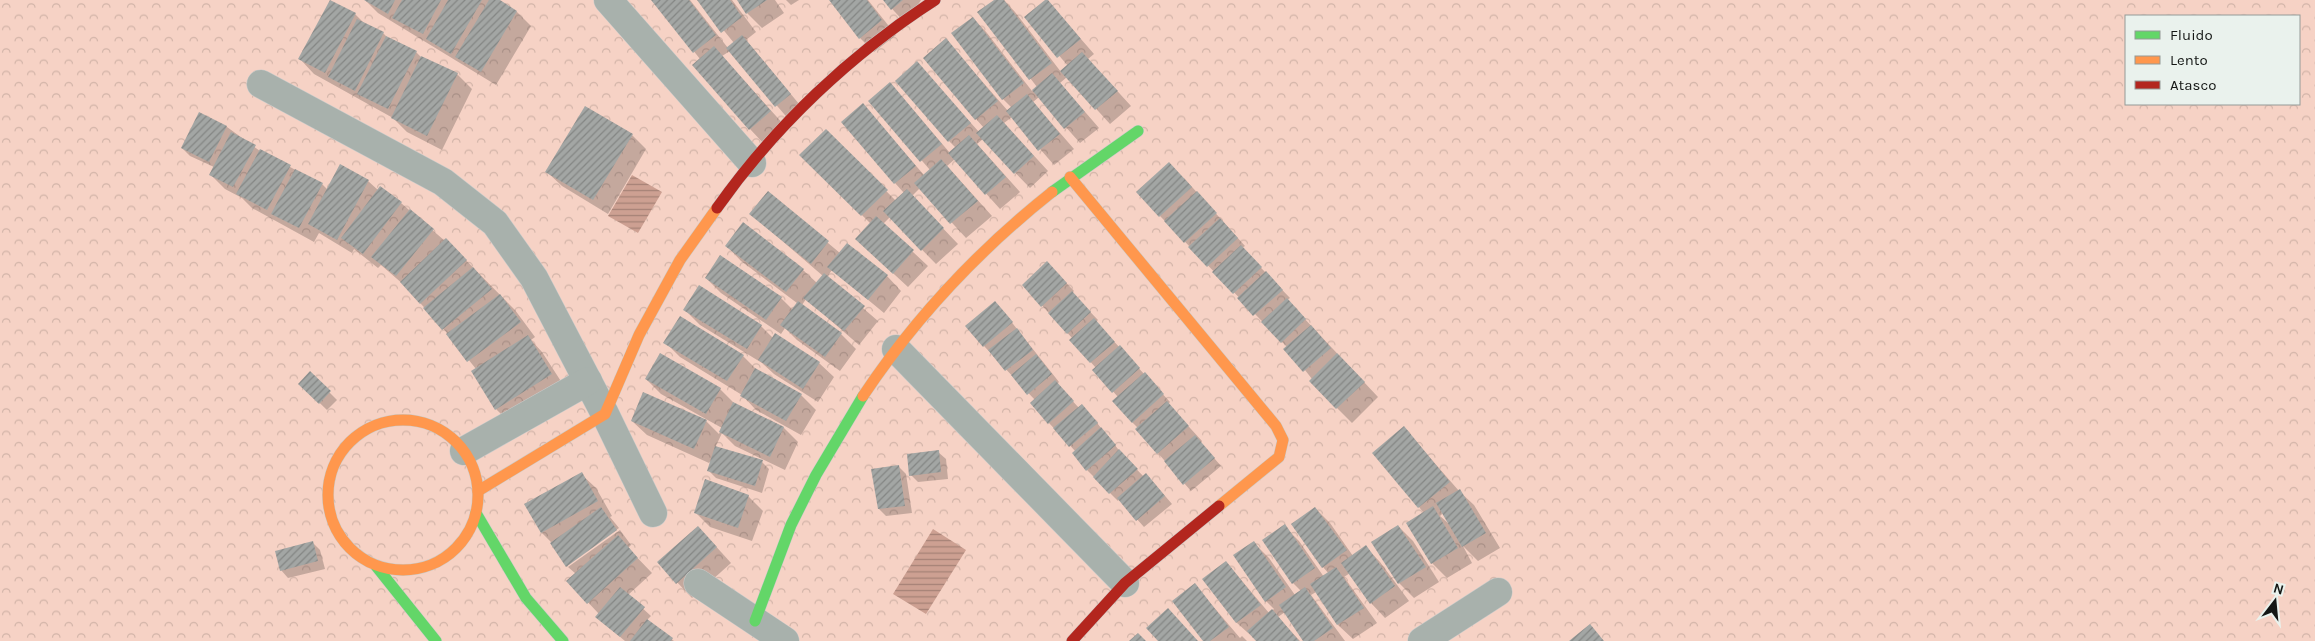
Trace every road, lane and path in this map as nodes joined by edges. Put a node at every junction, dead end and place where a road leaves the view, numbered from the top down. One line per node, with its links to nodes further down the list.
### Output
1 (608, 0): 5 (street)
2 (935, 0): 5 (street)
3 (261, 84): 8 (street)
4 (1138, 131): 6 (street)
5 (752, 163): 9 (street)
6 (1070, 177): 7 (street); 16 (street)
7 (896, 349): 16 (street); 18 (street)
8 (588, 381): 9 (street); 10 (street)
9 (606, 414): 11 (street); 13 (street)
10 (464, 451): 11 (street); 14 (street)
11 (478, 491): 12 (street)
12 (476, 512): 14 (street); 20 (street)
13 (653, 513)
14 (376, 566): 19 (street)
15 (698, 583): 18 (street)
16 (1125, 583): 22 (street)
17 (1498, 592): 23 (street)
18 (755, 621): 21 (street)
19 (436, 641)
20 (563, 641)
21 (785, 641)
22 (1072, 641)
23 (1422, 641)

